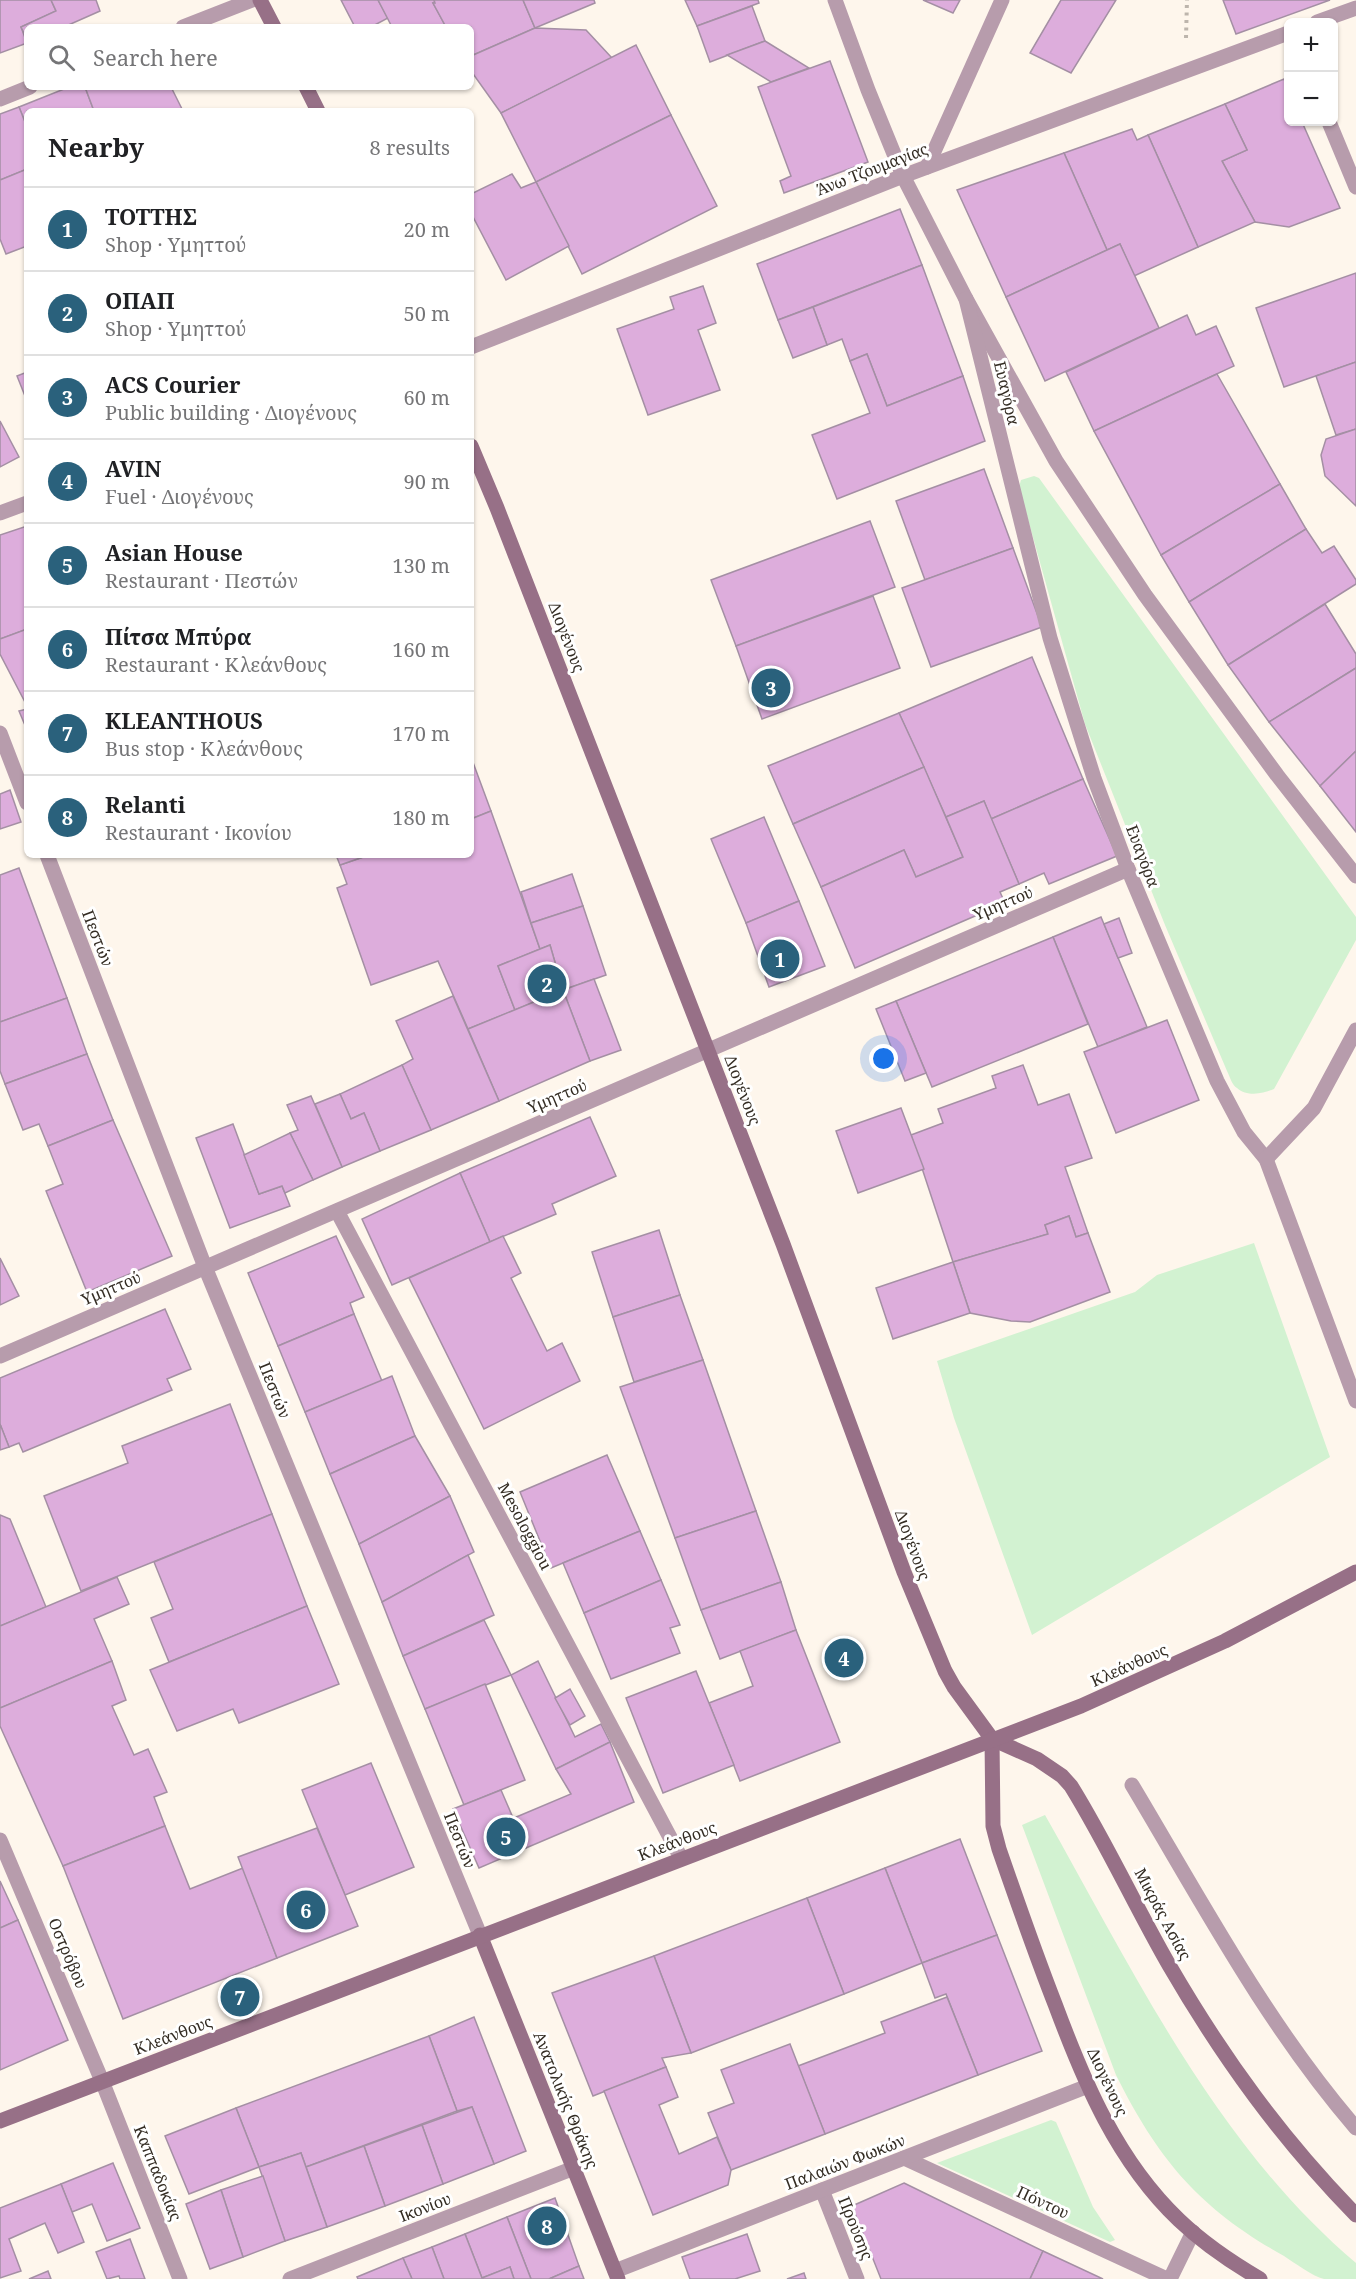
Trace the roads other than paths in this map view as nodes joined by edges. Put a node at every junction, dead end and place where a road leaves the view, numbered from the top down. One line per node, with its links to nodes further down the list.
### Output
1 (252, 0): 7 (street)
2 (260, 0): 8 (street)
3 (836, 0): 16 (street, Ευαγόρα)
4 (1002, 0): 15 (street)
5 (1356, 8): 6 (street)
6 (1328, 18)
7 (191, 24)
8 (272, 24)
9 (1284, 34): 15 (street, Άνω Τζουμαγίας)
10 (24, 89): 12 (street)
11 (308, 90): 13 (street)
12 (0, 99)
13 (316, 108)
14 (1331, 126): 17 (street)
15 (927, 167): 16 (street, Άνω Τζουμαγίας)
16 (903, 176): 18 (street, Ευαγόρα); 19 (street, Άνω Τζουμαγίας)
17 (1356, 187)
18 (966, 299): 26 (street, Ευαγόρα); 27 (street, Ευαγόρα)
19 (474, 346)
20 (474, 453): 29 (street, Διογένους)
21 (24, 505): 22 (street)
22 (0, 513)
23 (0, 733): 24 (street)
24 (24, 795)
25 (48, 858): 32 (street, Πεστών)
26 (1128, 869): 29 (street, Υμηττού); 30 (street, Ευαγόρα)
27 (1356, 876)
28 (1356, 1030): 30 (street)
29 (709, 1050): 31 (street, Υμηττού); 36 (street, Διογένους)
30 (1266, 1159): 34 (street, Ευαγόρα)
31 (337, 1211): 32 (street, Υμηττού); 39 (street, Mesologgiou)
32 (205, 1267): 33 (street, Υμηττού); 40 (street, Πεστών)
33 (0, 1356)
34 (1356, 1401)
35 (1356, 1572): 36 (street, Κλεάνθους)
36 (992, 1739): 39 (street, Κλεάνθους); 42 (street, Διογένους); 48 (street, Μικράς Ασίας)
37 (1131, 1785): 44 (street)
38 (0, 1840): 41 (street, Οστρόβου)
39 (681, 1858): 40 (street, Κλεάνθους)
40 (480, 1935): 41 (street, Κλεάνθους); 46 (street, Ανατολικής Θράκης)
41 (102, 2081): 43 (street, Κλεάνθους); 51 (street, Καππαδοκίας)
42 (1088, 2086): 45 (street, Παλαιών Φωκών); 49 (street, Διογένους)
43 (0, 2121)
44 (1356, 2128)
45 (904, 2158): 47 (street, Παλαιών Φωκών); 54 (street, Πόντου)
46 (574, 2168): 50 (street, Ανατολικής Θράκης); 52 (street, Ικονίου)
47 (822, 2190): 50 (street, Παλαιών Φωκών); 53 (street, Προύσης)
48 (1356, 2216)
49 (1193, 2232): 54 (street); 55 (street, Διογένους)
50 (616, 2275)
51 (180, 2279)
52 (290, 2279)
53 (857, 2279)
54 (1168, 2279)
55 (1260, 2279)

